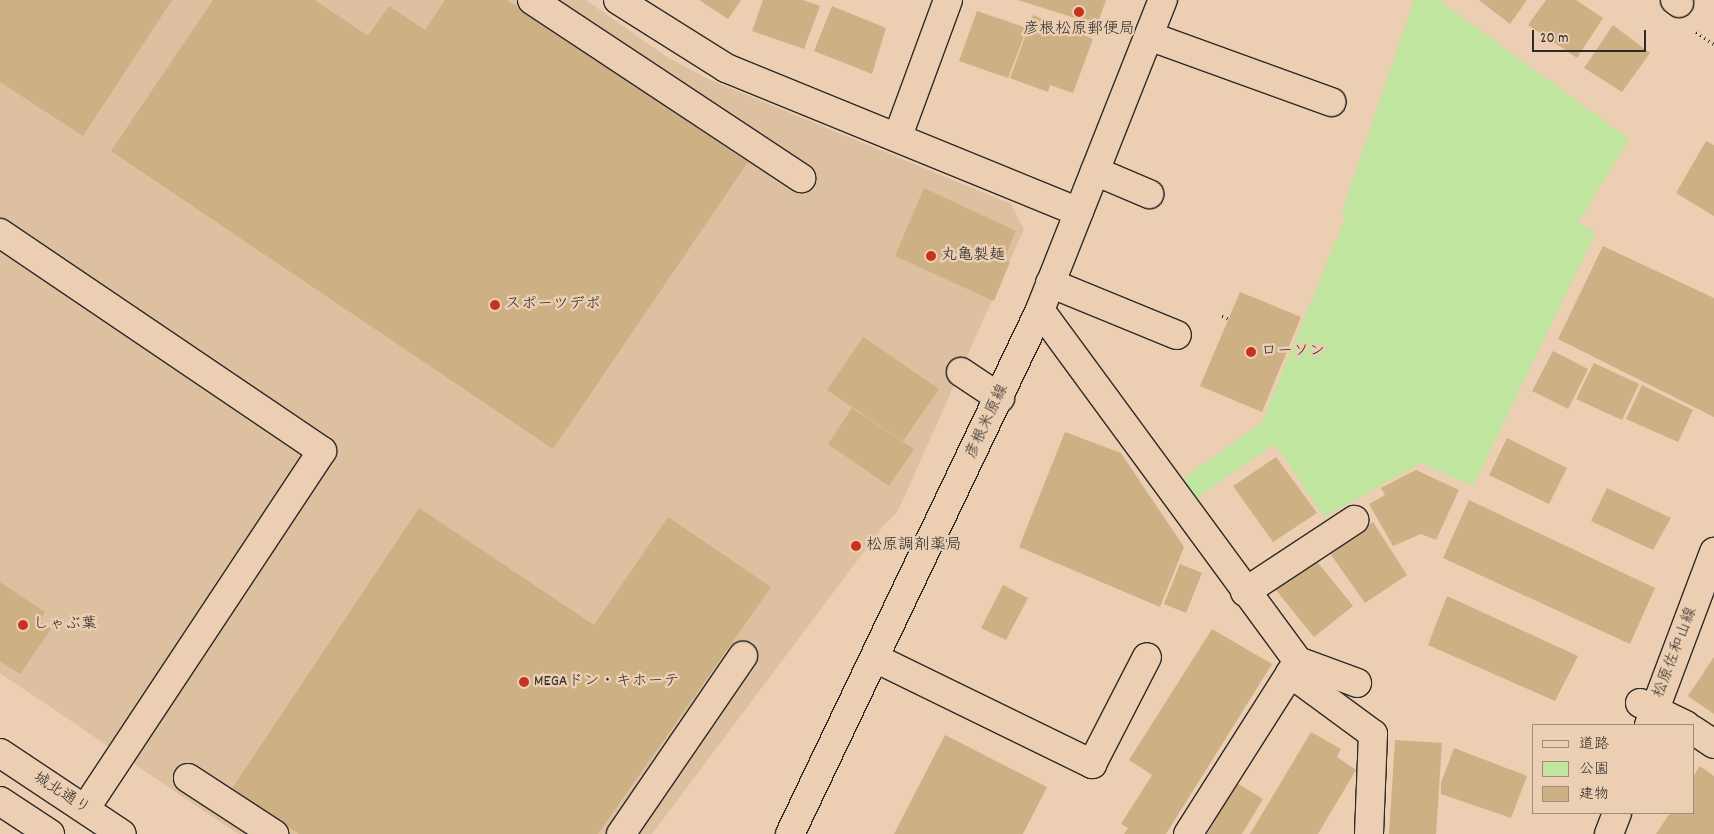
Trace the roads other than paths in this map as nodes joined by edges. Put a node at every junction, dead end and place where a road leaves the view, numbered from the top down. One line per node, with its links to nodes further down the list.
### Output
1 (532, 0): 9 (street)
2 (618, 0): 7 (street)
3 (948, 0): 7 (street)
4 (1163, 0): 5 (street, 彦根米原線)
5 (1149, 36): 6 (street); 8 (street, 彦根米原線)
6 (1331, 102)
7 (898, 136): 11 (street)
8 (1095, 171): 10 (street); 11 (street, 彦根米原線)
9 (801, 178)
10 (1149, 194)
11 (1079, 212): 13 (street, 彦根米原線)
12 (0, 233): 34 (street)
13 (1050, 283): 14 (street, 彦根米原線); 15 (street)
14 (1040, 310): 17 (street, 彦根米原線); 20 (street)
15 (1177, 335)
16 (961, 372): 17 (street)
17 (1000, 398): 24 (street, 彦根米原線)
18 (1354, 520): 20 (street)
19 (1714, 552): 21 (street, 松原佐和山線)
20 (1245, 592): 25 (street)
21 (1706, 598): 27 (street, 松原佐和山線)
22 (743, 656): 39 (street)
23 (1147, 657): 24 (street)
24 (875, 658): 40 (street, 彦根米原線)
25 (1294, 667): 26 (street); 41 (street); 42 (street)
26 (1357, 683)
27 (1648, 713): 28 (street)
28 (1683, 724)
29 (1694, 731): 30 (street)
30 (1714, 744)
31 (0, 754): 34 (street, 城北通り)
32 (188, 778): 38 (street)
33 (0, 801): 36 (street)
34 (85, 809): 37 (street, 城北通り)
35 (1617, 814): 43 (street)
36 (50, 834)
37 (122, 834)
38 (274, 834)
39 (621, 834)
40 (790, 834)
41 (1188, 834)
42 (1370, 834)
43 (1609, 834)

